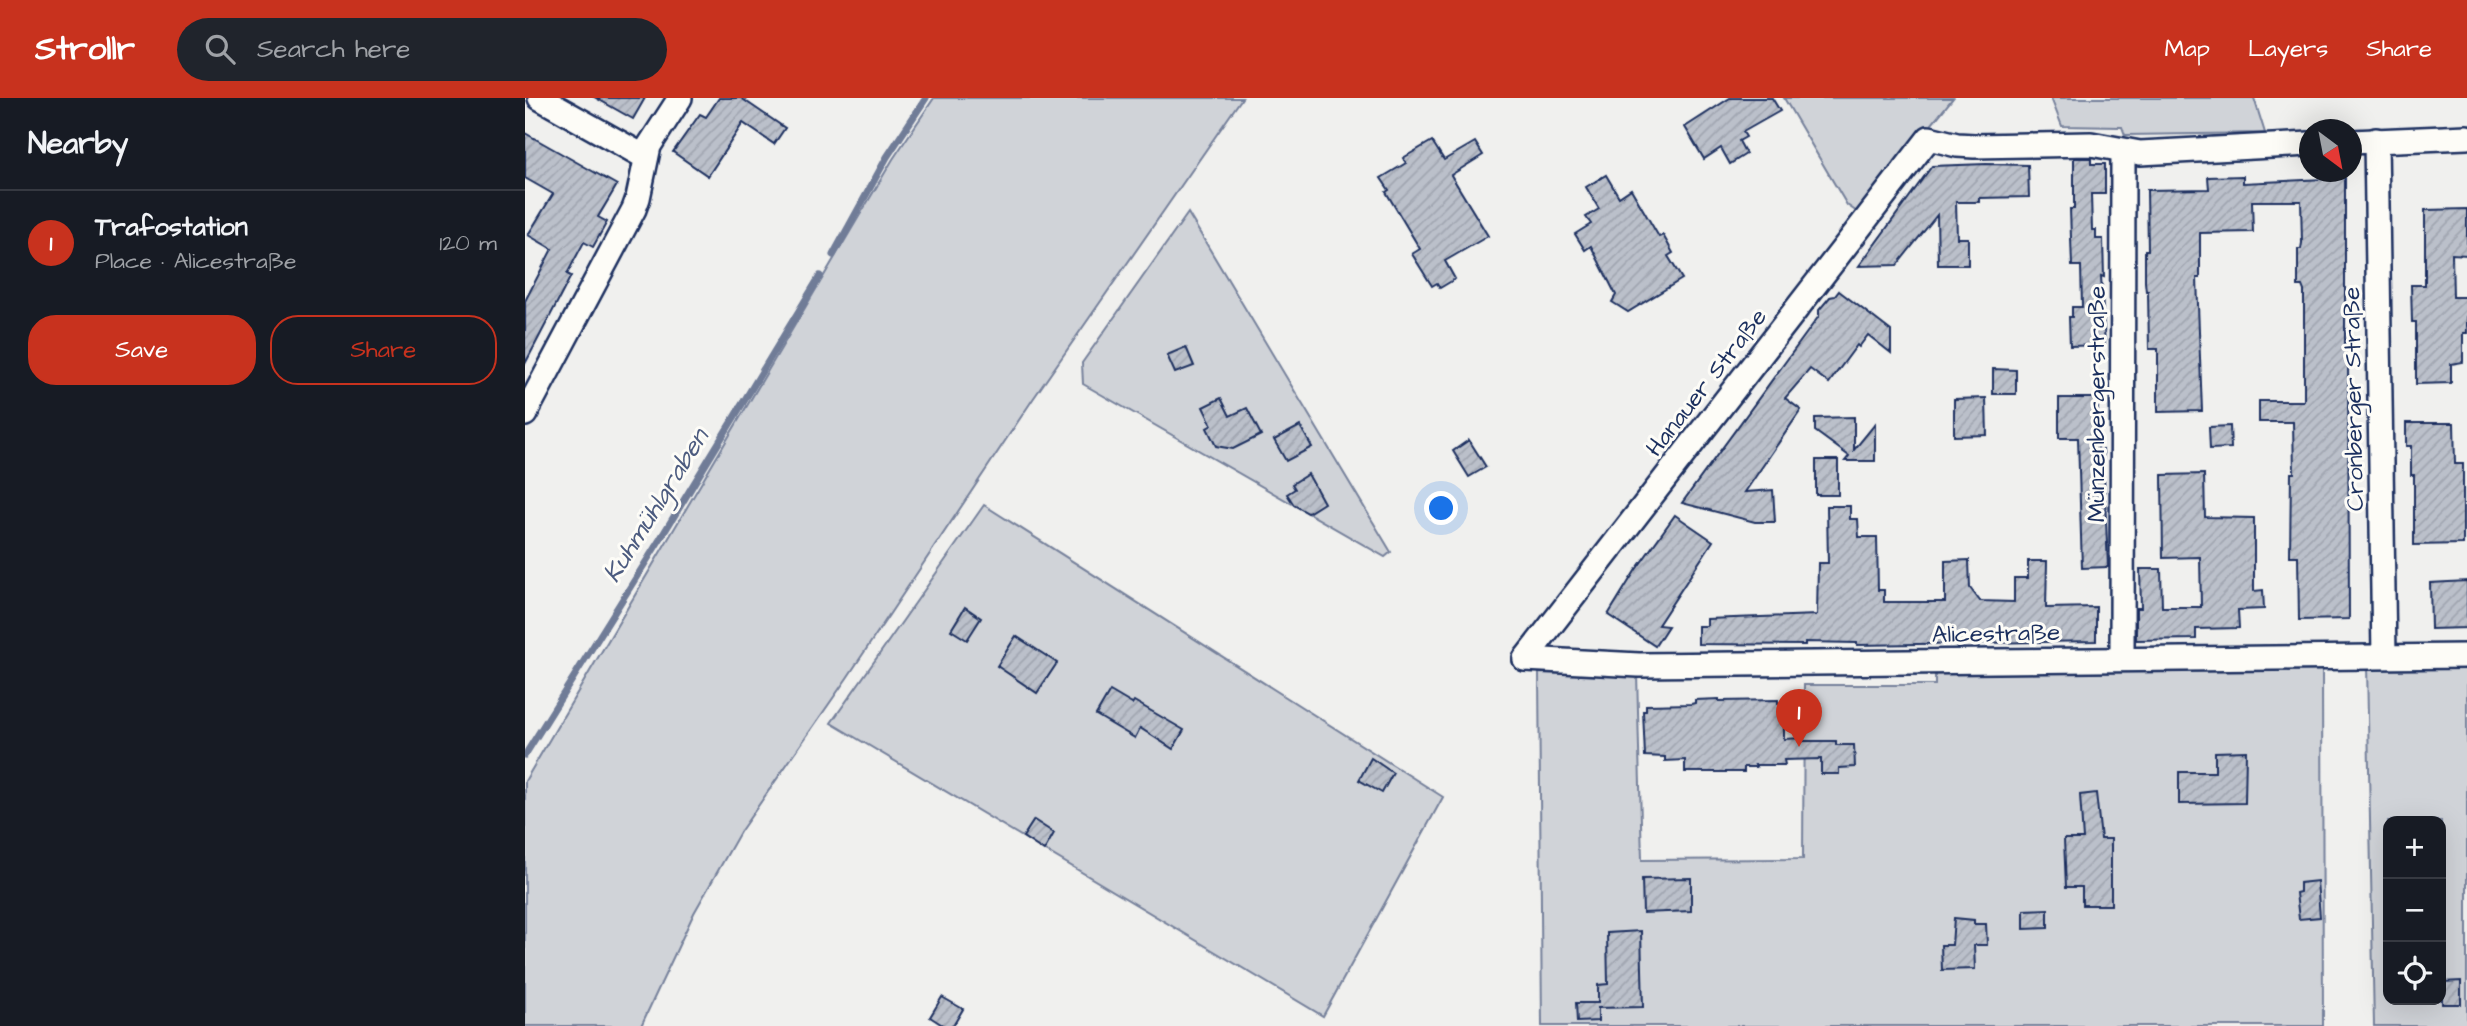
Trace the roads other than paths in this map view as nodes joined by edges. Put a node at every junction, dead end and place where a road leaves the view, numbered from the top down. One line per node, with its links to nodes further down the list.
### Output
1 (540, 98): 8 (street)
2 (680, 98): 8 (street)
3 (2467, 137): 4 (street)
4 (2376, 140): 5 (street); 10 (street, Cronberger Straße)
5 (2362, 141)
6 (2299, 145): 7 (street)
7 (2123, 151): 12 (street, Münzenbergerstraße); 13 (street, Hanauer Straße)
8 (645, 157): 9 (street)
9 (525, 414)
10 (2384, 656): 11 (street, Alicestraße); 12 (street, Alicestraße)
11 (2467, 656)
12 (2122, 658): 13 (street, Alicestraße)
13 (1525, 659)

